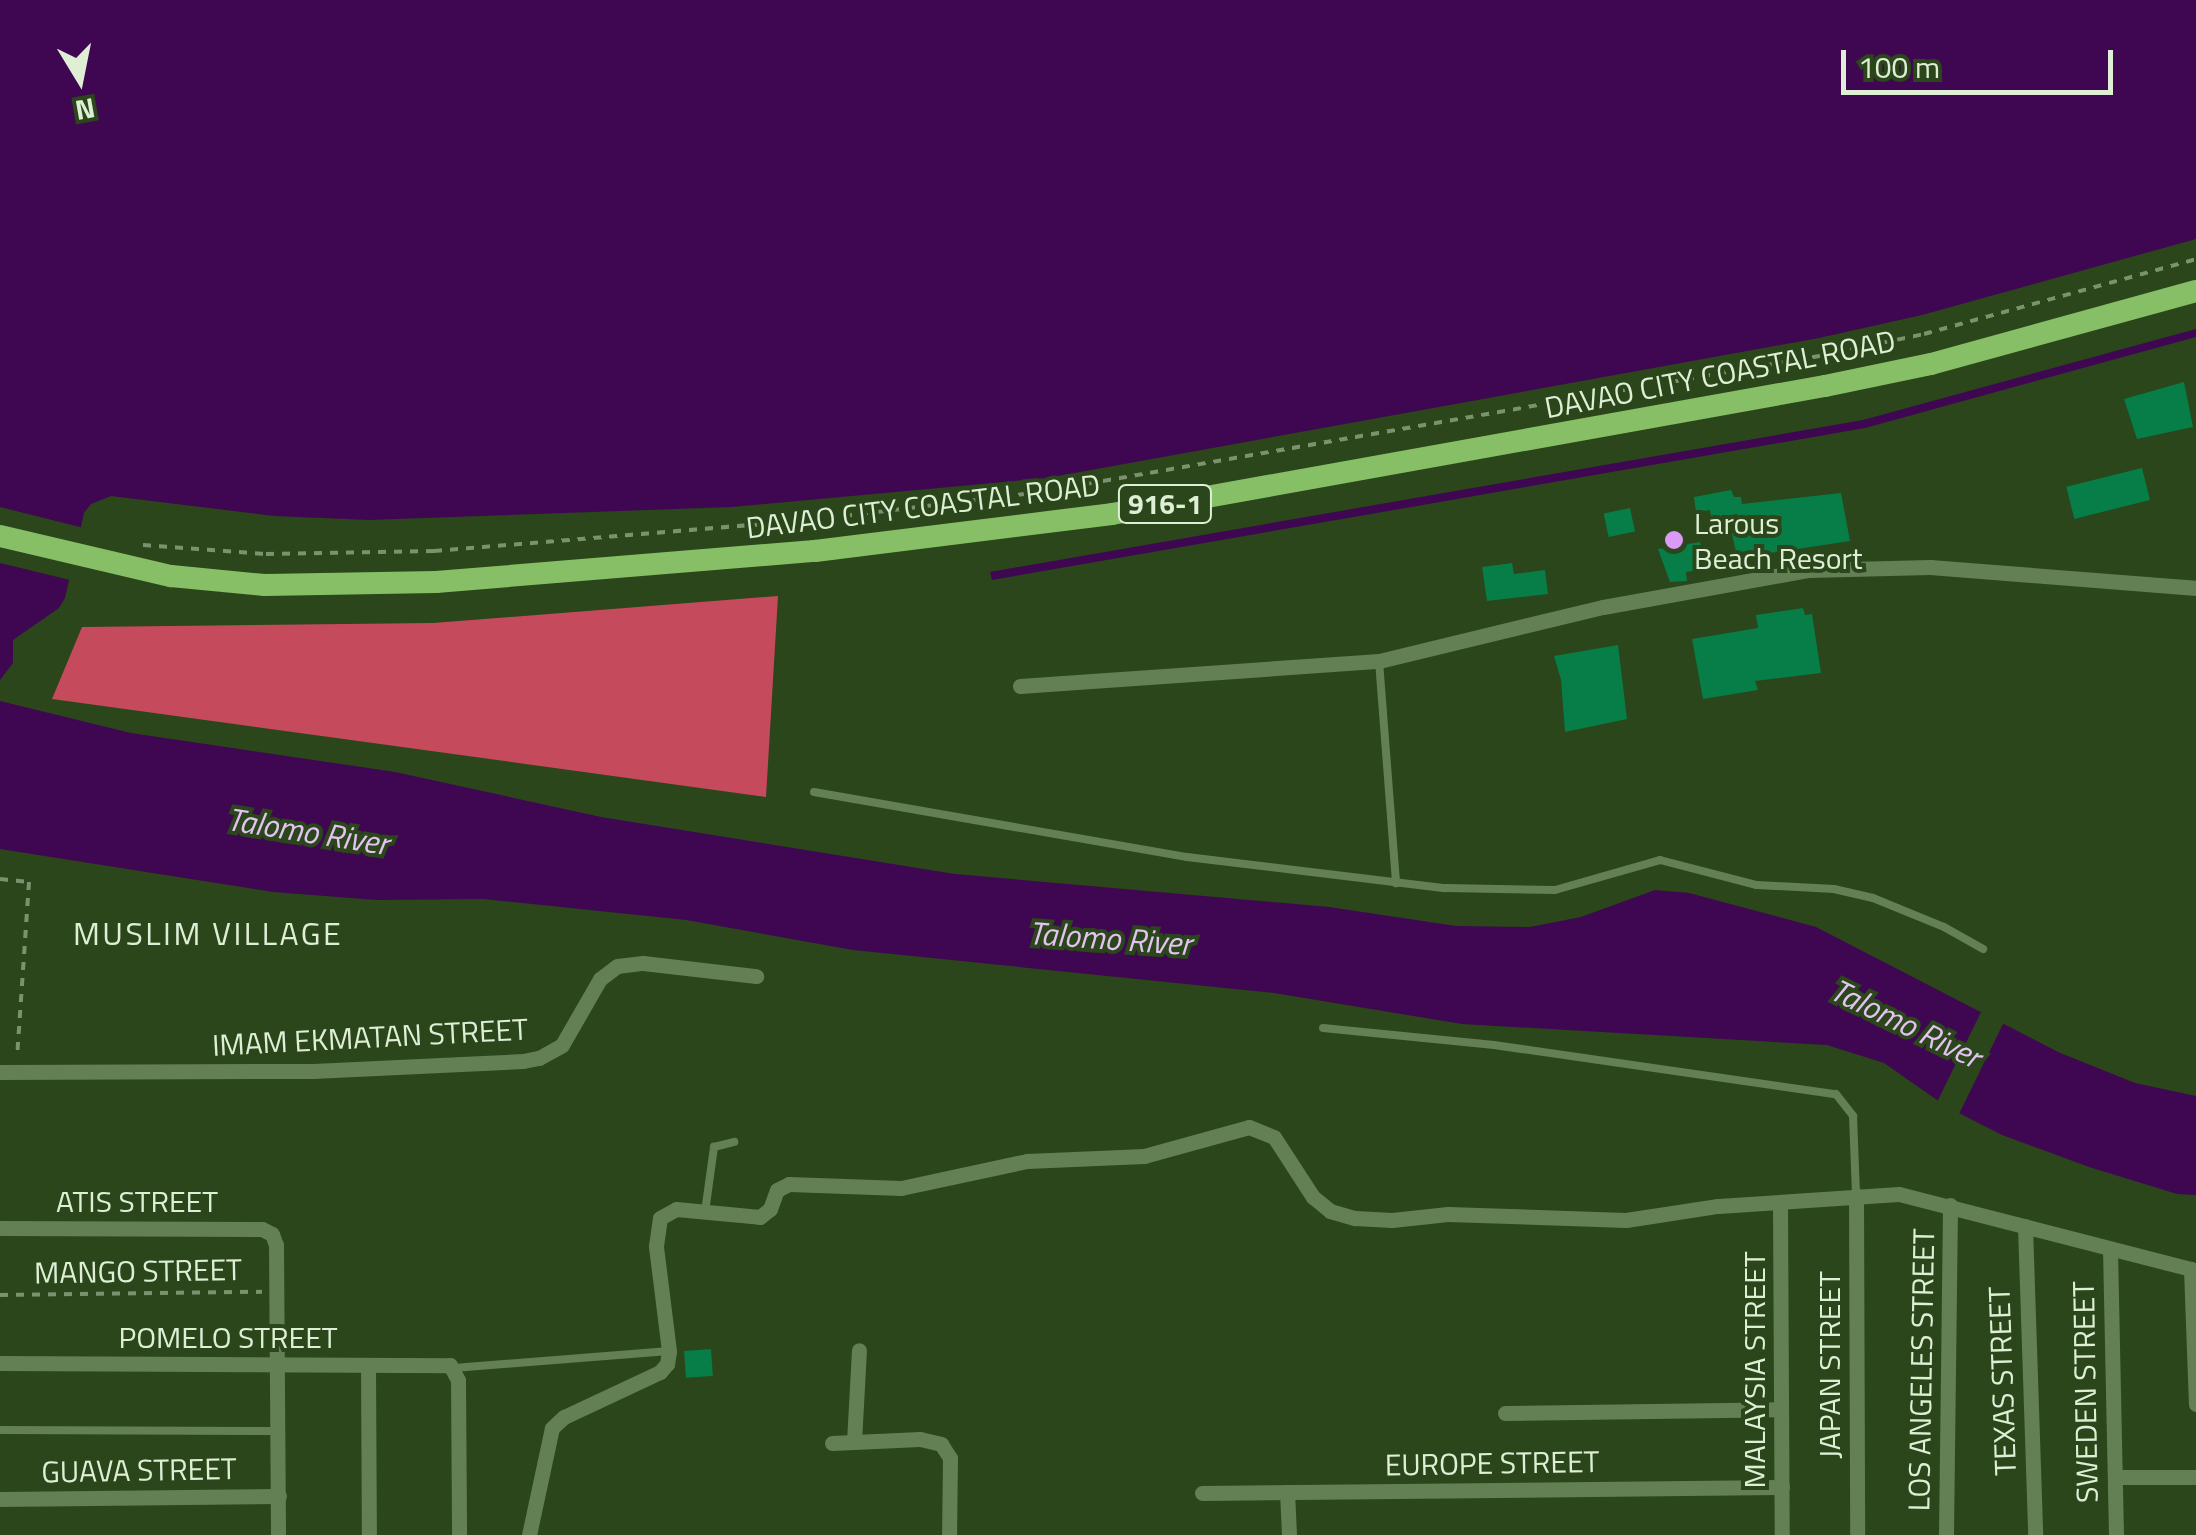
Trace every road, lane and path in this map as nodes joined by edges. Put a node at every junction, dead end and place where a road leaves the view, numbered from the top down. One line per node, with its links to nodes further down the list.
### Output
1 (2196, 259): 4 (path)
2 (2196, 291): 3 (main road, DAVAO CITY COASTAL ROAD / 916-1)
3 (0, 536)
4 (143, 545)
5 (2196, 588): 6 (street)
6 (1379, 662): 7 (street); 10 (lane)
7 (1020, 686)
8 (814, 792): 10 (lane)
9 (0, 878): 14 (path)
10 (1396, 883): 11 (lane)
11 (1983, 950)
12 (756, 976): 14 (street, IMAM EKMATAN STREET)
13 (1323, 1028): 16 (lane)
14 (8, 1072)
15 (734, 1142): 19 (lane)
16 (1856, 1195): 17 (street); 18 (street); 53 (street, JAPAN STREET)
17 (1780, 1204): 19 (street); 33 (street, MALAYSIA STREET)
18 (1950, 1205): 20 (street); 54 (street, LOS ANGELES STREET)
19 (705, 1212): 26 (street)
20 (2025, 1226): 22 (street); 55 (street, TEXAS STREET)
21 (0, 1228): 24 (street, ATIS STREET)
22 (2110, 1249): 23 (street); 39 (street, SWEDEN STREET)
23 (2194, 1270): 32 (street)
24 (276, 1292): 25 (path, MANGO STREET); 29 (street)
25 (0, 1294)
26 (669, 1350): 31 (lane); 49 (street)
27 (859, 1350): 37 (street)
28 (0, 1363): 29 (street, POMELO STREET)
29 (278, 1364): 30 (street, POMELO STREET); 36 (street)
30 (368, 1365): 31 (street, POMELO STREET); 47 (street)
31 (454, 1368): 48 (street)
32 (2196, 1404)
33 (1782, 1409): 34 (street); 41 (street, MALAYSIA STREET)
34 (1505, 1413)
35 (0, 1430): 36 (lane)
36 (278, 1431): 44 (street)
37 (854, 1442): 38 (street); 50 (street)
38 (832, 1443)
39 (2114, 1477): 40 (street); 56 (street, SWEDEN STREET)
40 (2196, 1477)
41 (1782, 1487): 42 (street, EUROPE STREET); 52 (street, MALAYSIA STREET)
42 (1287, 1492): 43 (street, EUROPE STREET); 51 (street)
43 (1202, 1493)
44 (279, 1496): 45 (street, GUAVA STREET); 46 (street)
45 (0, 1499)
46 (278, 1535)
47 (368, 1535)
48 (459, 1535)
49 (529, 1535)
50 (949, 1535)
51 (1289, 1535)
52 (1782, 1535)
53 (1857, 1535)
54 (1946, 1535)
55 (2034, 1535)
56 (2116, 1535)

